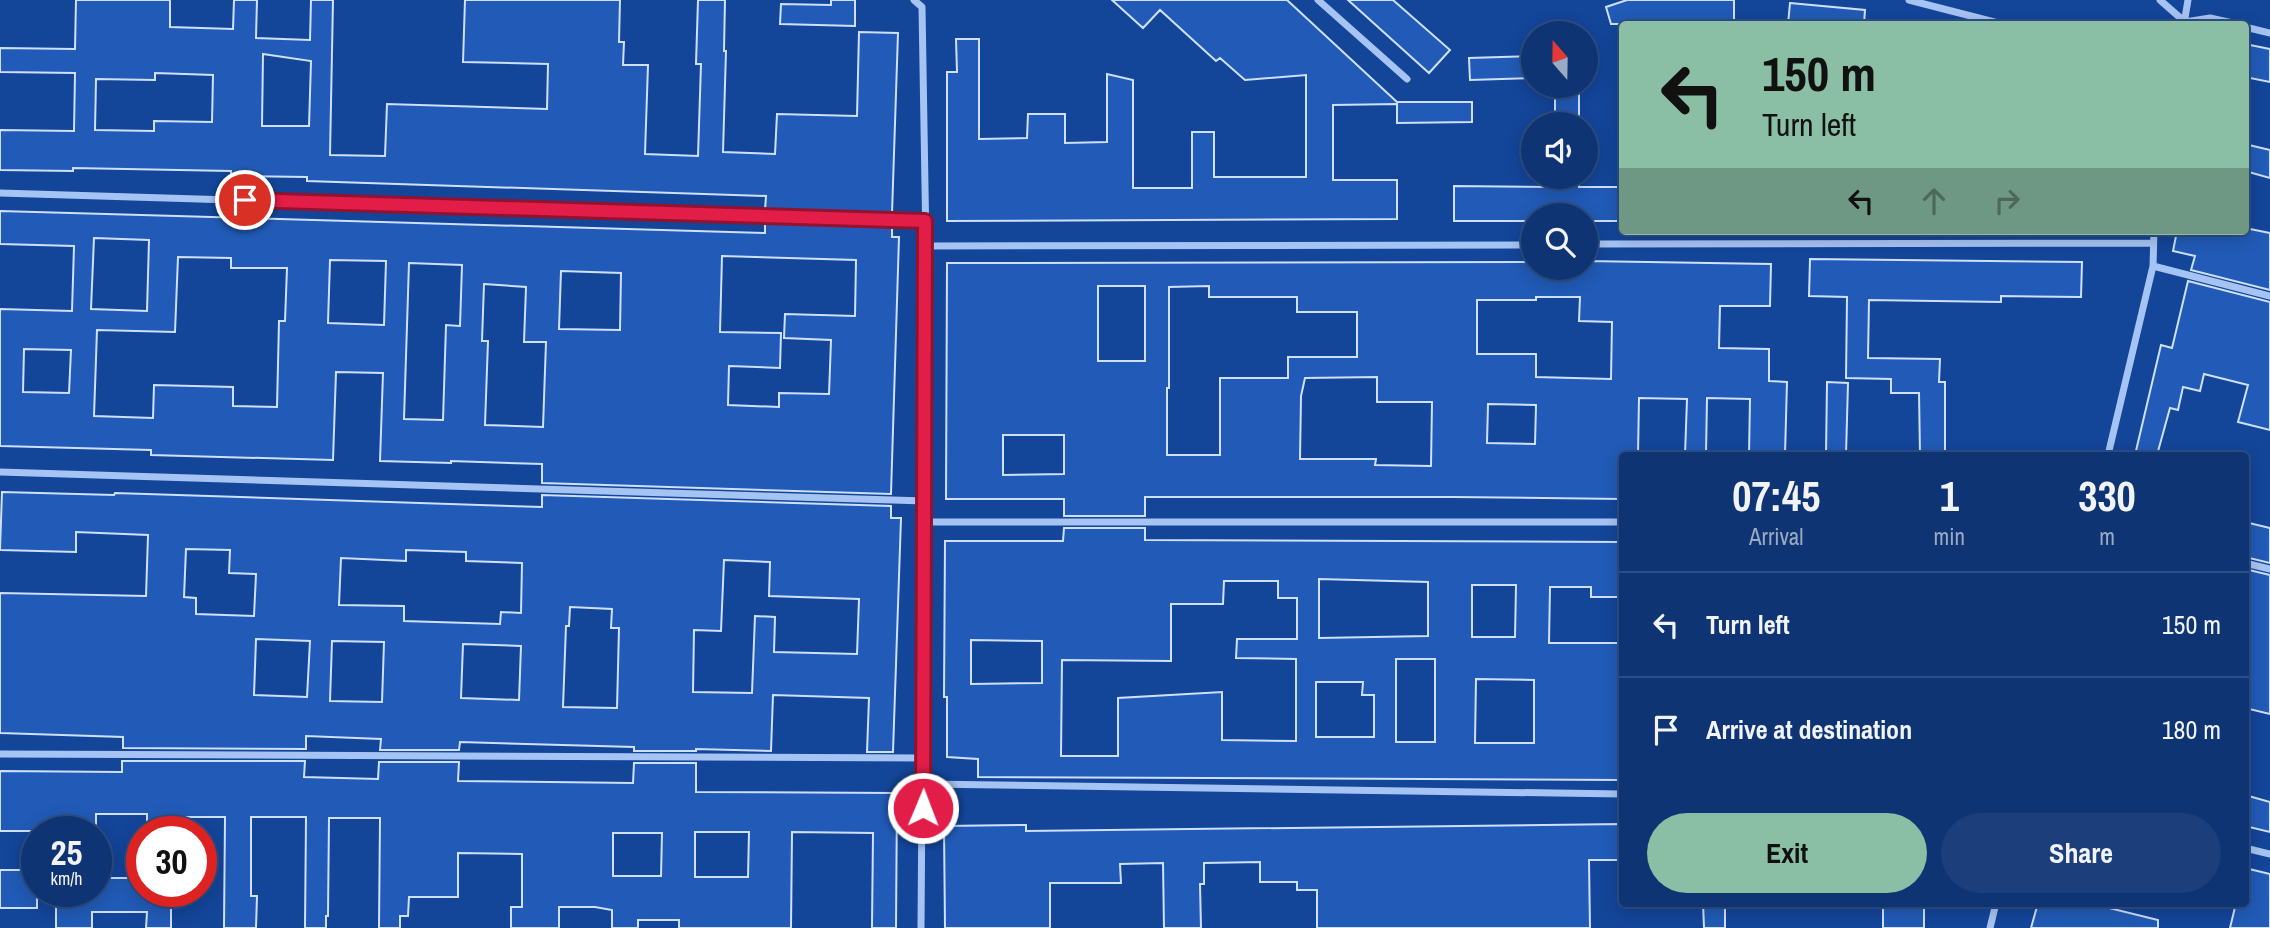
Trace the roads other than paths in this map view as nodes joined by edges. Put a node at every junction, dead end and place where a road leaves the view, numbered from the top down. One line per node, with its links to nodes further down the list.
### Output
1 (914, 0): 15 (street)
2 (1318, 0): 13 (street)
3 (1909, 0): 6 (street)
4 (2160, 0): 7 (street)
5 (2188, 0): 8 (street)
6 (1990, 21)
7 (2182, 21)
8 (2184, 21)
9 (2194, 21): 10 (street)
10 (2224, 21)
11 (2249, 28): 12 (street)
12 (2270, 33)
13 (1407, 79)
14 (0, 193): 15 (street)
15 (925, 221): 20 (street)
16 (2154, 235): 17 (street)
17 (2153, 243): 19 (street); 21 (street)
18 (1521, 244): 20 (street)
19 (1598, 244)
20 (926, 246): 25 (street)
21 (2154, 266): 22 (street); 23 (street)
22 (2270, 296)
23 (2109, 452)
24 (0, 472): 25 (street)
25 (925, 501): 26 (street)
26 (925, 522): 27 (street); 31 (street)
27 (1619, 522)
28 (2249, 564): 29 (street)
29 (2270, 569)
30 (0, 754): 31 (street)
31 (924, 758): 32 (street)
32 (923, 784): 33 (street); 37 (street)
33 (1619, 794)
34 (2249, 849): 35 (street)
35 (2270, 854)
36 (1995, 907): 38 (street)
37 (921, 928)
38 (1990, 928)

